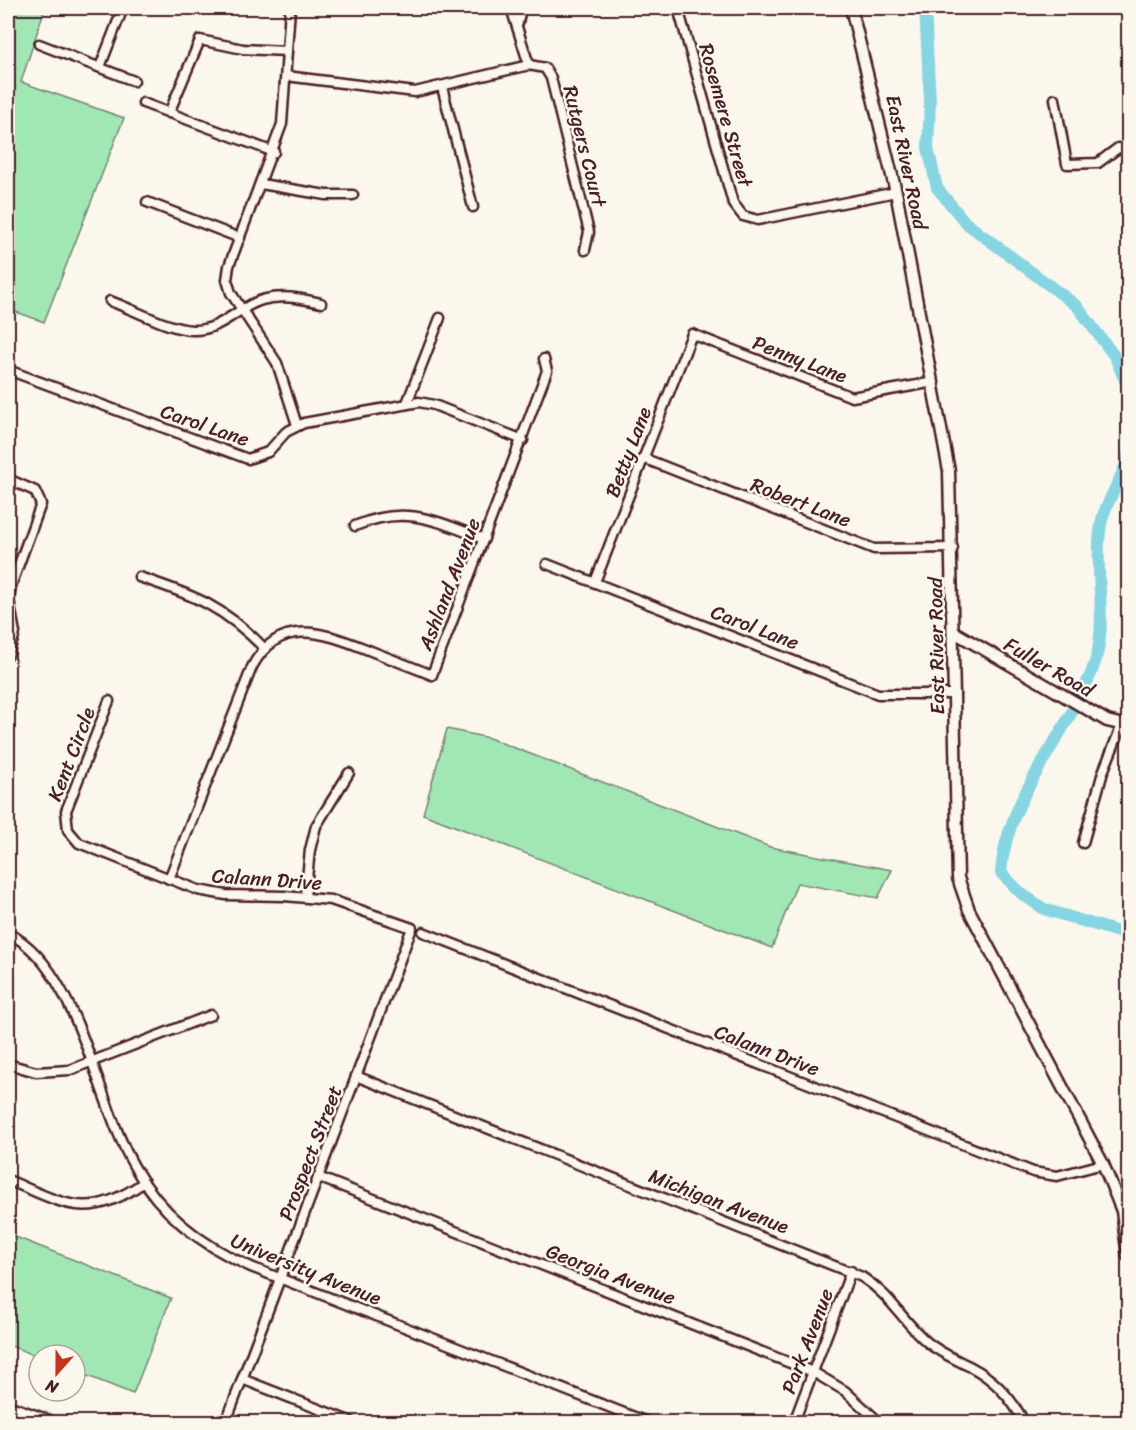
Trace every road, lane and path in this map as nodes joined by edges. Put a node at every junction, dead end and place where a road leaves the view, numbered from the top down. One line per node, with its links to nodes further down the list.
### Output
1 (123, 8): 11 (street)
2 (290, 8): 9 (street)
3 (511, 8): 7 (street)
4 (521, 8): 7 (street)
5 (678, 8): 21 (street, Rosemere Street)
6 (851, 8): 21 (street, East River Road)
7 (518, 23): 10 (street)
8 (39, 44): 11 (street)
9 (287, 51): 12 (street); 17 (street)
10 (529, 65): 14 (street); 26 (street, Rutgers Court)
11 (100, 67): 13 (street)
12 (286, 76): 14 (street); 19 (street)
13 (134, 81)
14 (442, 87): 24 (street)
15 (1055, 99): 18 (street)
16 (142, 103): 17 (street)
17 (169, 113): 19 (street)
18 (1128, 149)
19 (274, 152): 20 (street)
20 (261, 184): 22 (street); 25 (street)
21 (897, 192): 34 (street, East River Road)
22 (353, 195)
23 (147, 202): 25 (street)
24 (473, 207)
25 (240, 237): 29 (street)
26 (585, 250)
27 (110, 301): 29 (street)
28 (321, 303): 29 (street)
29 (243, 310): 36 (street)
30 (440, 318): 35 (street)
31 (692, 334): 34 (street, Penny Lane); 38 (street, Betty Lane)
32 (544, 359): 37 (street, Ashland Avenue)
33 (8, 370): 36 (street, Carol Lane)
34 (934, 382): 42 (street, East River Road)
35 (407, 403): 36 (street); 37 (street)
36 (297, 425)
37 (523, 440): 41 (street, Ashland Avenue)
38 (643, 458): 42 (street, Robert Lane); 45 (street, Betty Lane)
39 (8, 479): 46 (street)
40 (356, 526): 41 (street)
41 (484, 539): 48 (street, Ashland Avenue)
42 (953, 548): 47 (street, East River Road)
43 (548, 564): 45 (street, Carol Lane)
44 (139, 577): 48 (street)
45 (595, 582): 50 (street, Carol Lane)
46 (9, 592): 49 (street)
47 (954, 632): 50 (street, East River Road); 52 (street, Fuller Road)
48 (265, 649): 56 (street, Ashland Avenue)
49 (8, 655)
50 (955, 694): 65 (street, East River Road)
51 (109, 701): 55 (street, Kent Circle)
52 (1125, 726): 54 (street)
53 (349, 773): 57 (street)
54 (1083, 843)
55 (86, 847): 56 (street, Calann Drive)
56 (169, 879): 57 (street, Calann Drive)
57 (305, 897): 58 (street, Calann Drive)
58 (412, 928): 64 (street, Prospect Street)
59 (8, 933): 62 (street, University Avenue)
60 (423, 933): 65 (street, Calann Drive)
61 (211, 1015): 62 (street)
62 (91, 1063): 63 (street); 68 (street, University Avenue)
63 (8, 1065)
64 (356, 1076): 66 (street, Prospect Street); 70 (street, Michigan Avenue)
65 (1103, 1164): 69 (street, East River Road)
66 (318, 1177): 71 (street, Prospect Street); 72 (street, Georgia Avenue)
67 (8, 1180): 68 (street)
68 (144, 1182): 71 (street, University Avenue)
69 (1128, 1256)
70 (851, 1271): 72 (street, Park Avenue); 81 (street, Michigan Avenue)
71 (280, 1278): 73 (street, Prospect Street); 78 (street, University Avenue)
72 (813, 1372): 79 (street, Park Avenue); 80 (street, Georgia Avenue)
73 (242, 1379): 76 (street, Prospect Street); 77 (street)
74 (8, 1405): 75 (street)
75 (54, 1422)
76 (226, 1422)
77 (352, 1422)
78 (647, 1422)
79 (794, 1422)
80 (879, 1422)
81 (1024, 1422)

